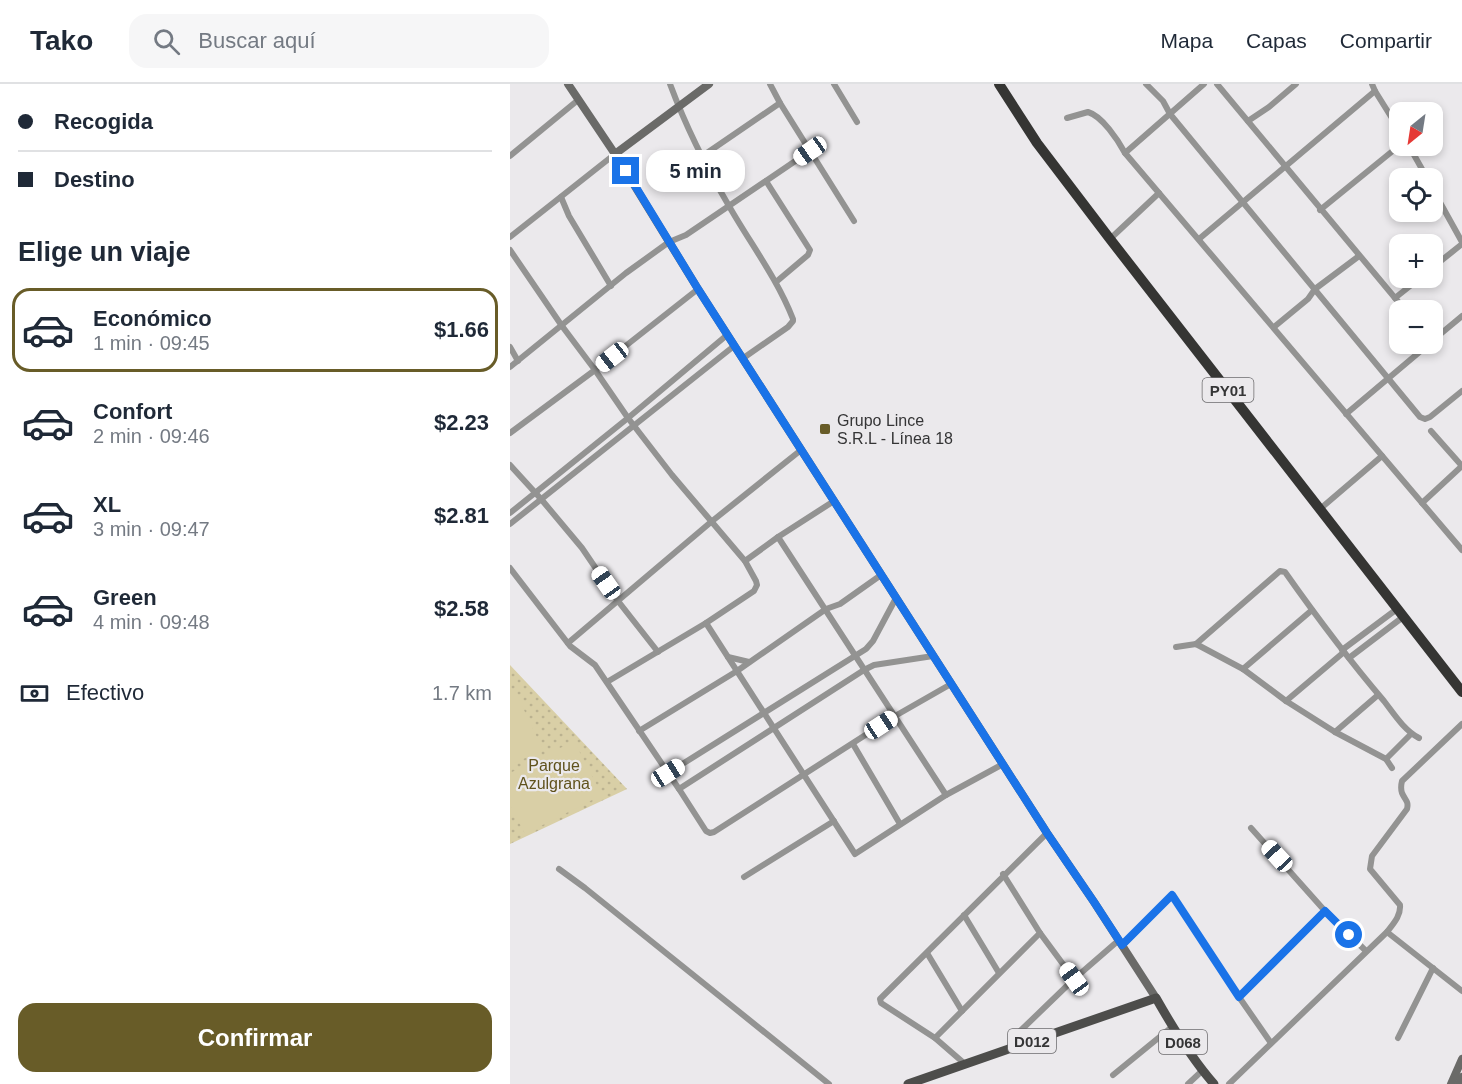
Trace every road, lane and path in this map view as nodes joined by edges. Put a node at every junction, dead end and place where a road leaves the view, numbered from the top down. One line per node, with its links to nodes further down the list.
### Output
1 (568, 84): 13 (main road, D068)
2 (670, 84): 15 (street)
3 (709, 84): 15 (main road)
4 (770, 84): 14 (street)
5 (834, 84): 20 (street)
6 (999, 84): 37 (highway, PY01)
7 (1146, 84): 16 (street)
8 (1204, 84): 16 (street)
9 (1217, 84): 19 (street)
10 (1296, 84): 19 (street)
11 (1372, 84): 12 (street)
12 (1375, 92): 17 (street); 27 (street)
13 (578, 100): 23 (main road, D068); 25 (street)
14 (780, 103): 21 (street); 26 (street)
15 (678, 106): 23 (main road); 26 (street)
16 (1170, 114): 22 (street); 31 (street)
17 (1389, 114)
18 (1067, 118): 22 (street)
19 (1248, 121): 27 (street)
20 (857, 122)
21 (810, 151): 28 (street); 35 (street)
22 (1125, 153): 29 (street)
23 (615, 154): 30 (street); 39 (main road, D068)
24 (1389, 154): 34 (street)
25 (510, 156)
26 (701, 157): 32 (street)
27 (1285, 167): 31 (street); 34 (street)
28 (766, 181): 32 (street); 44 (street)
29 (1159, 193): 37 (street); 38 (street)
30 (561, 197): 36 (street); 45 (street)
31 (1242, 203): 38 (street); 48 (street)
32 (729, 206): 39 (street); 44 (street)
33 (1443, 209): 40 (street)
34 (1320, 210): 42 (street)
35 (854, 221)
36 (510, 237)
37 (1110, 239): 79 (highway, PY01)
38 (1199, 239): 52 (street)
39 (669, 242): 45 (street); 47 (main road, D068)
40 (1462, 243): 43 (street)
41 (510, 250): 51 (street)
42 (1359, 256): 48 (street); 49 (street)
43 (1443, 259)
44 (776, 282): 60 (street)
45 (611, 286): 51 (street)
46 (1408, 288): 49 (street)
47 (698, 289): 54 (main road, D068); 63 (street)
48 (1315, 289): 52 (street); 64 (street)
49 (1395, 298)
50 (1462, 316): 53 (street)
51 (562, 326): 61 (street); 63 (street)
52 (1274, 327): 66 (street)
53 (1443, 332)
54 (727, 335): 55 (main road, D068); 57 (street)
55 (734, 346): 59 (street); 60 (main road, D068)
56 (510, 347): 61 (street)
57 (712, 347): 59 (street); 67 (street)
58 (1417, 354): 64 (street)
59 (720, 357): 68 (street)
60 (742, 358): 71 (main road, D068)
61 (518, 361): 62 (street)
62 (510, 367)
63 (595, 370): 67 (street); 70 (street)
64 (1388, 379): 65 (street); 66 (street)
65 (1462, 391)
66 (1346, 414): 72 (street)
67 (628, 418): 68 (street); 75 (street)
68 (633, 425): 76 (street); 81 (street)
69 (1431, 431): 74 (street)
70 (510, 433)
71 (801, 450): 77 (main road, D068); 81 (street)
72 (1382, 456): 78 (street); 79 (street)
73 (510, 465): 75 (street)
74 (1462, 466): 78 (street)
75 (535, 493): 76 (street); 80 (street)
76 (541, 499): 82 (street); 89 (street)
77 (834, 501): 83 (street); 87 (main road, D068)
78 (1422, 503): 84 (street)
79 (1320, 509): 92 (highway, PY01)
80 (510, 513)
81 (711, 522): 85 (street); 89 (street)
82 (510, 524)
83 (778, 537): 85 (street); 90 (street)
84 (1462, 550)
85 (745, 561): 93 (street)
86 (510, 568): 94 (street)
87 (881, 575): 88 (main road, D068); 90 (street)
88 (896, 598): 99 (street); 100 (main road, D068)
89 (618, 601): 94 (street); 98 (street)
90 (826, 609): 99 (street); 103 (street)
91 (1312, 610): 95 (street); 97 (street); 104 (street)
92 (1400, 613): 97 (street); 102 (street); 109 (highway, PY01)
93 (706, 623): 98 (street); 101 (street)
94 (568, 643): 107 (street)
95 (1196, 644): 96 (street); 104 (street)
96 (1176, 647)
97 (1343, 651): 102 (street); 111 (street)
98 (658, 652): 107 (street)
99 (856, 656): 105 (street); 112 (street)
100 (933, 656): 105 (street); 108 (main road, D068)
101 (728, 657): 103 (street); 106 (street)
102 (1349, 658): 110 (street)
103 (749, 662): 106 (street)
104 (1243, 669): 111 (street)
105 (864, 670): 113 (street); 115 (street)
106 (737, 671): 112 (street); 116 (street)
107 (607, 682): 116 (street)
108 (951, 684): 113 (street); 122 (main road, D068)
109 (1462, 692)
110 (1378, 695): 117 (street); 118 (street)
111 (1286, 701): 117 (street)
112 (765, 713): 115 (street); 124 (street)
113 (895, 716): 120 (street); 127 (street)
114 (1462, 724): 137 (street)
115 (774, 728): 125 (street); 126 (street)
116 (639, 731): 124 (street)
117 (1335, 732): 121 (street)
118 (1411, 734): 119 (street); 121 (street)
119 (1419, 738)
120 (853, 744): 125 (street); 129 (street)
121 (1386, 759): 123 (street)
122 (1003, 764): 127 (street); 131 (main road, D068)
123 (1392, 768)
124 (668, 773): 126 (street)
125 (804, 774): 126 (street); 128 (street)
126 (679, 789)
127 (946, 795): 129 (street)
128 (834, 821): 129 (street); 134 (street)
129 (900, 824)
130 (1251, 828): 135 (street)
131 (1047, 833): 133 (street); 139 (main road, D068)
132 (559, 869): 159 (street)
133 (1003, 874): 136 (street); 138 (street)
134 (744, 877)
135 (1325, 911): 140 (street); 146 (street)
136 (964, 915): 141 (street); 143 (street)
137 (1387, 932): 140 (street); 142 (street)
138 (1040, 933): 143 (street); 144 (street)
139 (1120, 943): 144 (street); 146 (street); 147 (main road, D068)
140 (1366, 951): 152 (street)
141 (927, 953): 148 (street); 150 (street)
142 (1433, 968): 145 (street); 151 (street)
143 (999, 973): 148 (street)
144 (1074, 979): 153 (street)
145 (1462, 991)
146 (1239, 997): 152 (street)
147 (1156, 998): 149 (main road, D068); 153 (main road, D012)
148 (962, 1011): 150 (street)
149 (1173, 1026): 156 (main road, D068); 157 (street)
150 (935, 1038): 155 (street)
151 (1398, 1038)
152 (1271, 1043): 163 (street)
153 (1012, 1047): 155 (main road, D012)
154 (1462, 1059): 164 (main road)
155 (966, 1064): 160 (main road, D012)
156 (1203, 1070): 161 (street); 162 (main road, D068)
157 (1113, 1075)
158 (1462, 1077): 165 (main road)
159 (829, 1084)
160 (908, 1084)
161 (1188, 1084)
162 (1214, 1084)
163 (1229, 1084)
164 (1451, 1084)
165 (1459, 1084)

